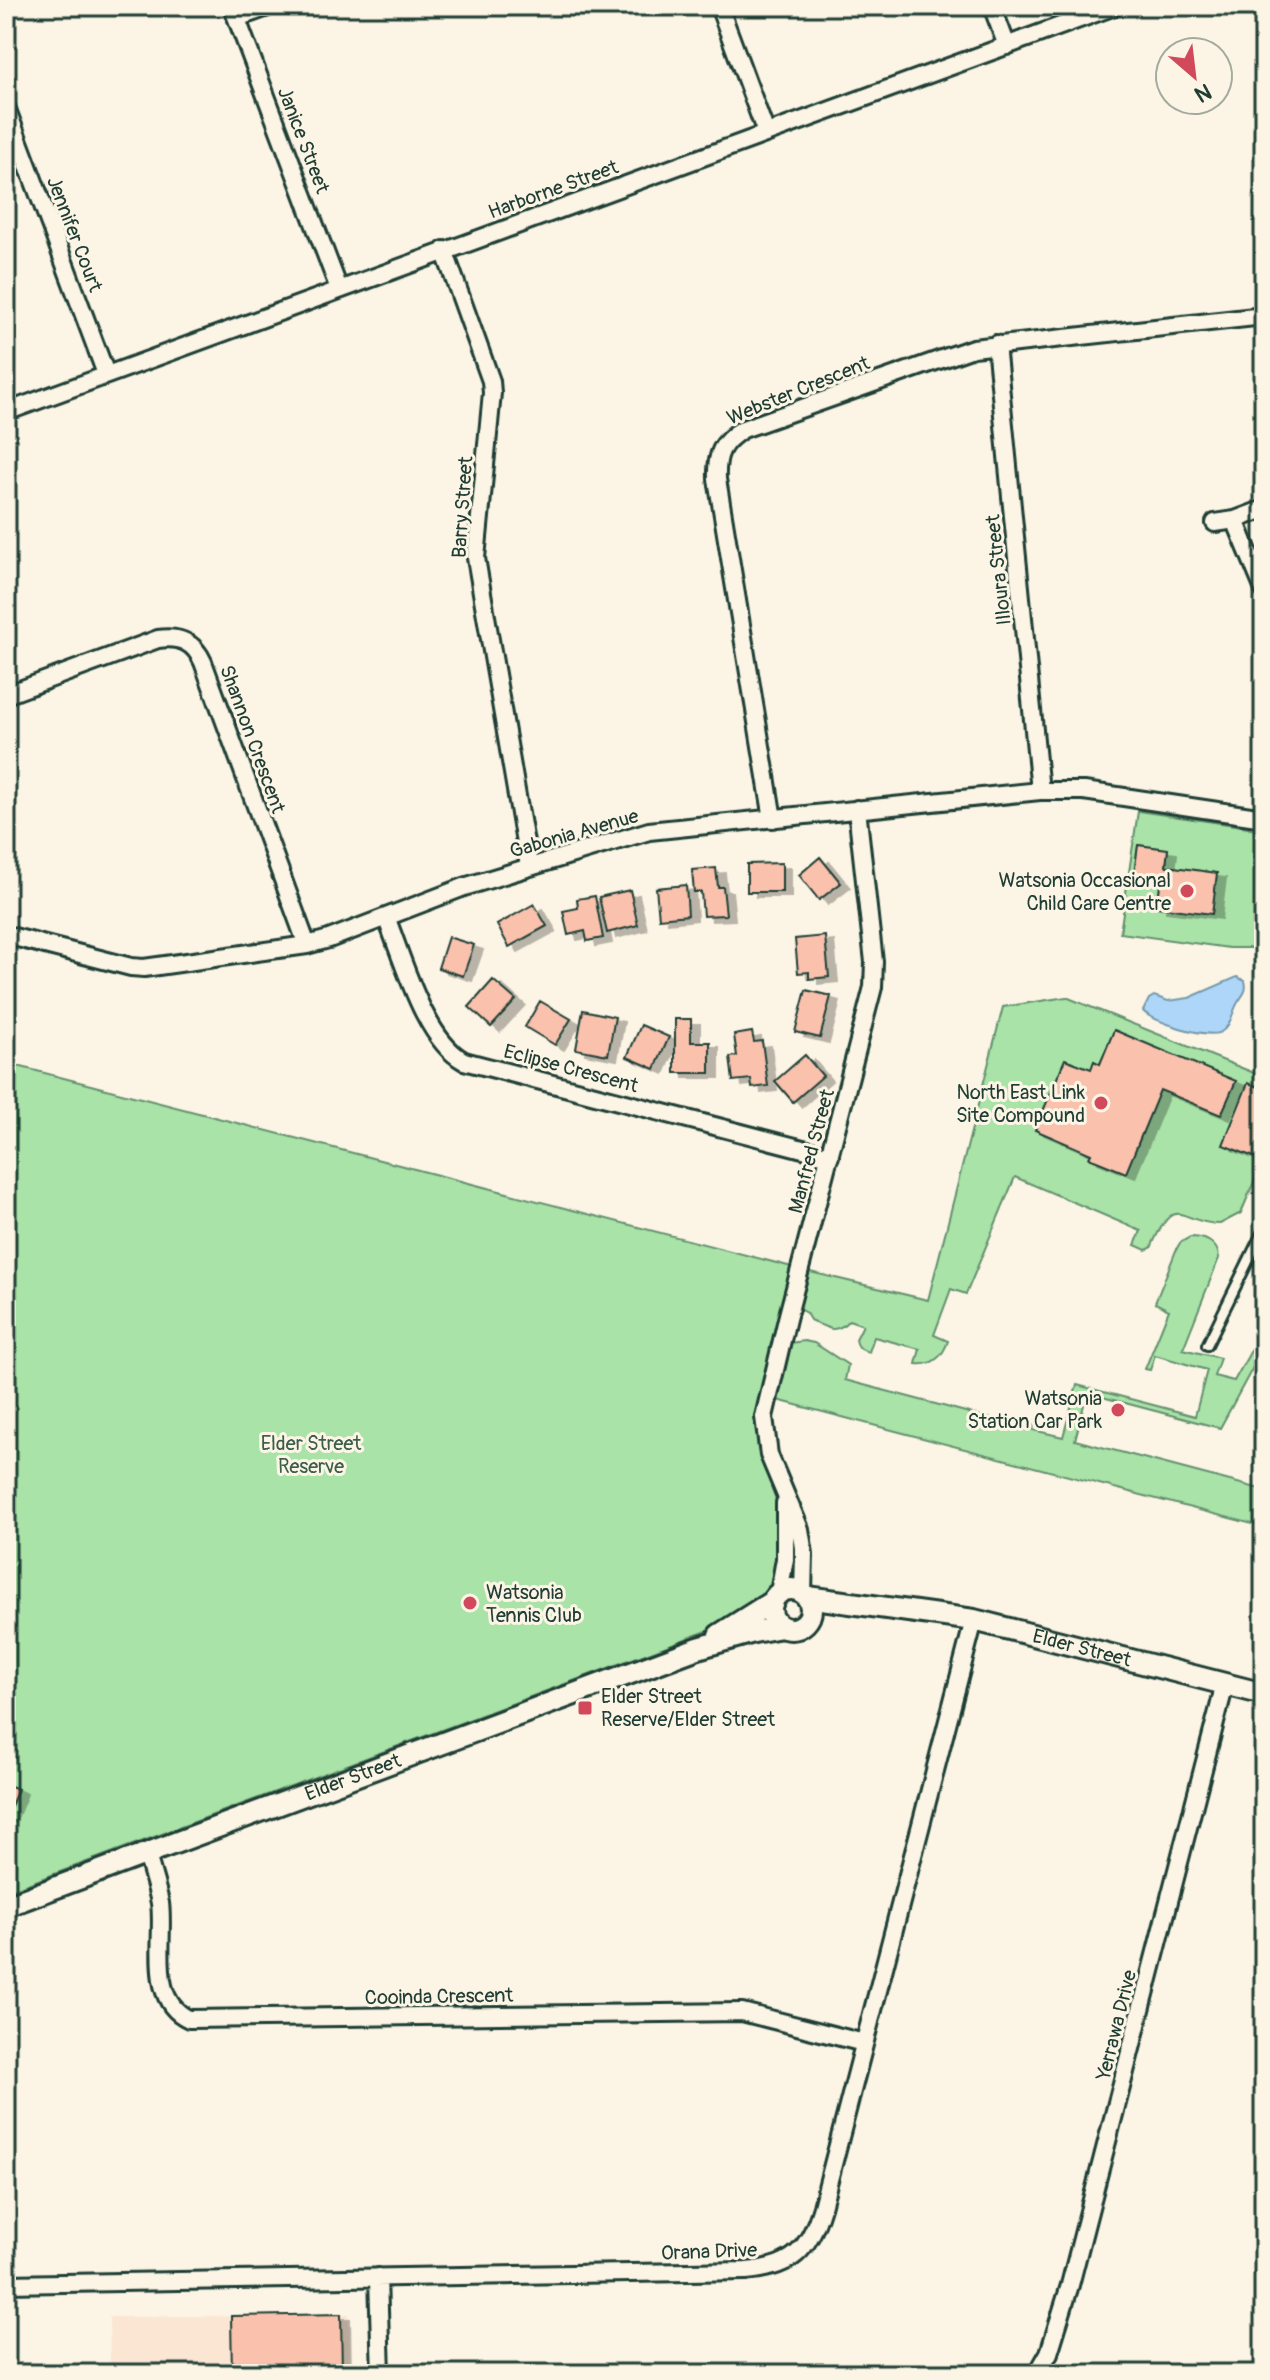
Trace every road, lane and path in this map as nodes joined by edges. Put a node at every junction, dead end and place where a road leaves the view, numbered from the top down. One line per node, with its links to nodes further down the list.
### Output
1 (271, 6): 5 (street)
2 (719, 6): 8 (street)
3 (992, 6): 6 (street)
4 (1115, 6): 6 (street, Harborne Street)
5 (234, 12): 10 (street, Janice Street)
6 (1007, 46): 8 (street, Harborne Street)
7 (6, 107): 13 (street, Jennifer Court)
8 (766, 133): 9 (street, Harborne Street)
9 (444, 250): 10 (street, Harborne Street); 24 (street, Barry Street)
10 (339, 289): 13 (street, Harborne Street)
11 (1264, 316): 12 (street, Webster Crescent)
12 (996, 344): 20 (street, Illoura Street); 23 (street, Webster Crescent)
13 (106, 374): 14 (street, Harborne Street)
14 (6, 412)
15 (1264, 509): 16 (street)
16 (1235, 520): 17 (street); 18 (street)
17 (1215, 523)
18 (1264, 590)
19 (6, 695): 27 (street, Shannon Crescent)
20 (1040, 791): 21 (street, Gabonia Avenue); 22 (street, Gabonia Avenue)
21 (857, 809): 23 (street, Gabonia Avenue); 28 (street, Manfred Street)
22 (1264, 818)
23 (773, 819): 24 (street, Gabonia Avenue)
24 (529, 866): 25 (street, Gabonia Avenue)
25 (386, 917): 27 (street, Gabonia Avenue); 28 (street, Eclipse Crescent)
26 (6, 935): 27 (street, Gabonia Avenue)
27 (307, 945)
28 (830, 1156): 31 (street, Manfred Street)
29 (1264, 1229): 30 (lane)
30 (1207, 1345)
31 (785, 1497): 32 (street, Manfred Street); 33 (street, Manfred Street)
32 (805, 1595): 33 (street); 34 (street, Elder Street); 35 (street)
33 (776, 1597): 37 (street); 38 (street, Elder Street)
34 (900, 1611): 35 (street, Elder Street); 36 (street, Elder Street)
35 (809, 1619): 37 (street)
36 (974, 1620): 39 (street, Elder Street); 43 (street, Orana Drive)
37 (782, 1627): 38 (street, Elder Street)
38 (698, 1648): 41 (street, Elder Street)
39 (1225, 1684): 40 (street, Elder Street); 47 (street, Yerrawa Drive)
40 (1264, 1694)
41 (147, 1854): 42 (street, Elder Street); 43 (street, Cooinda Crescent)
42 (6, 1906)
43 (864, 2043): 44 (street, Orana Drive)
44 (378, 2277): 45 (street, Orana Drive); 46 (street)
45 (6, 2284)
46 (381, 2374)
47 (1037, 2374)

